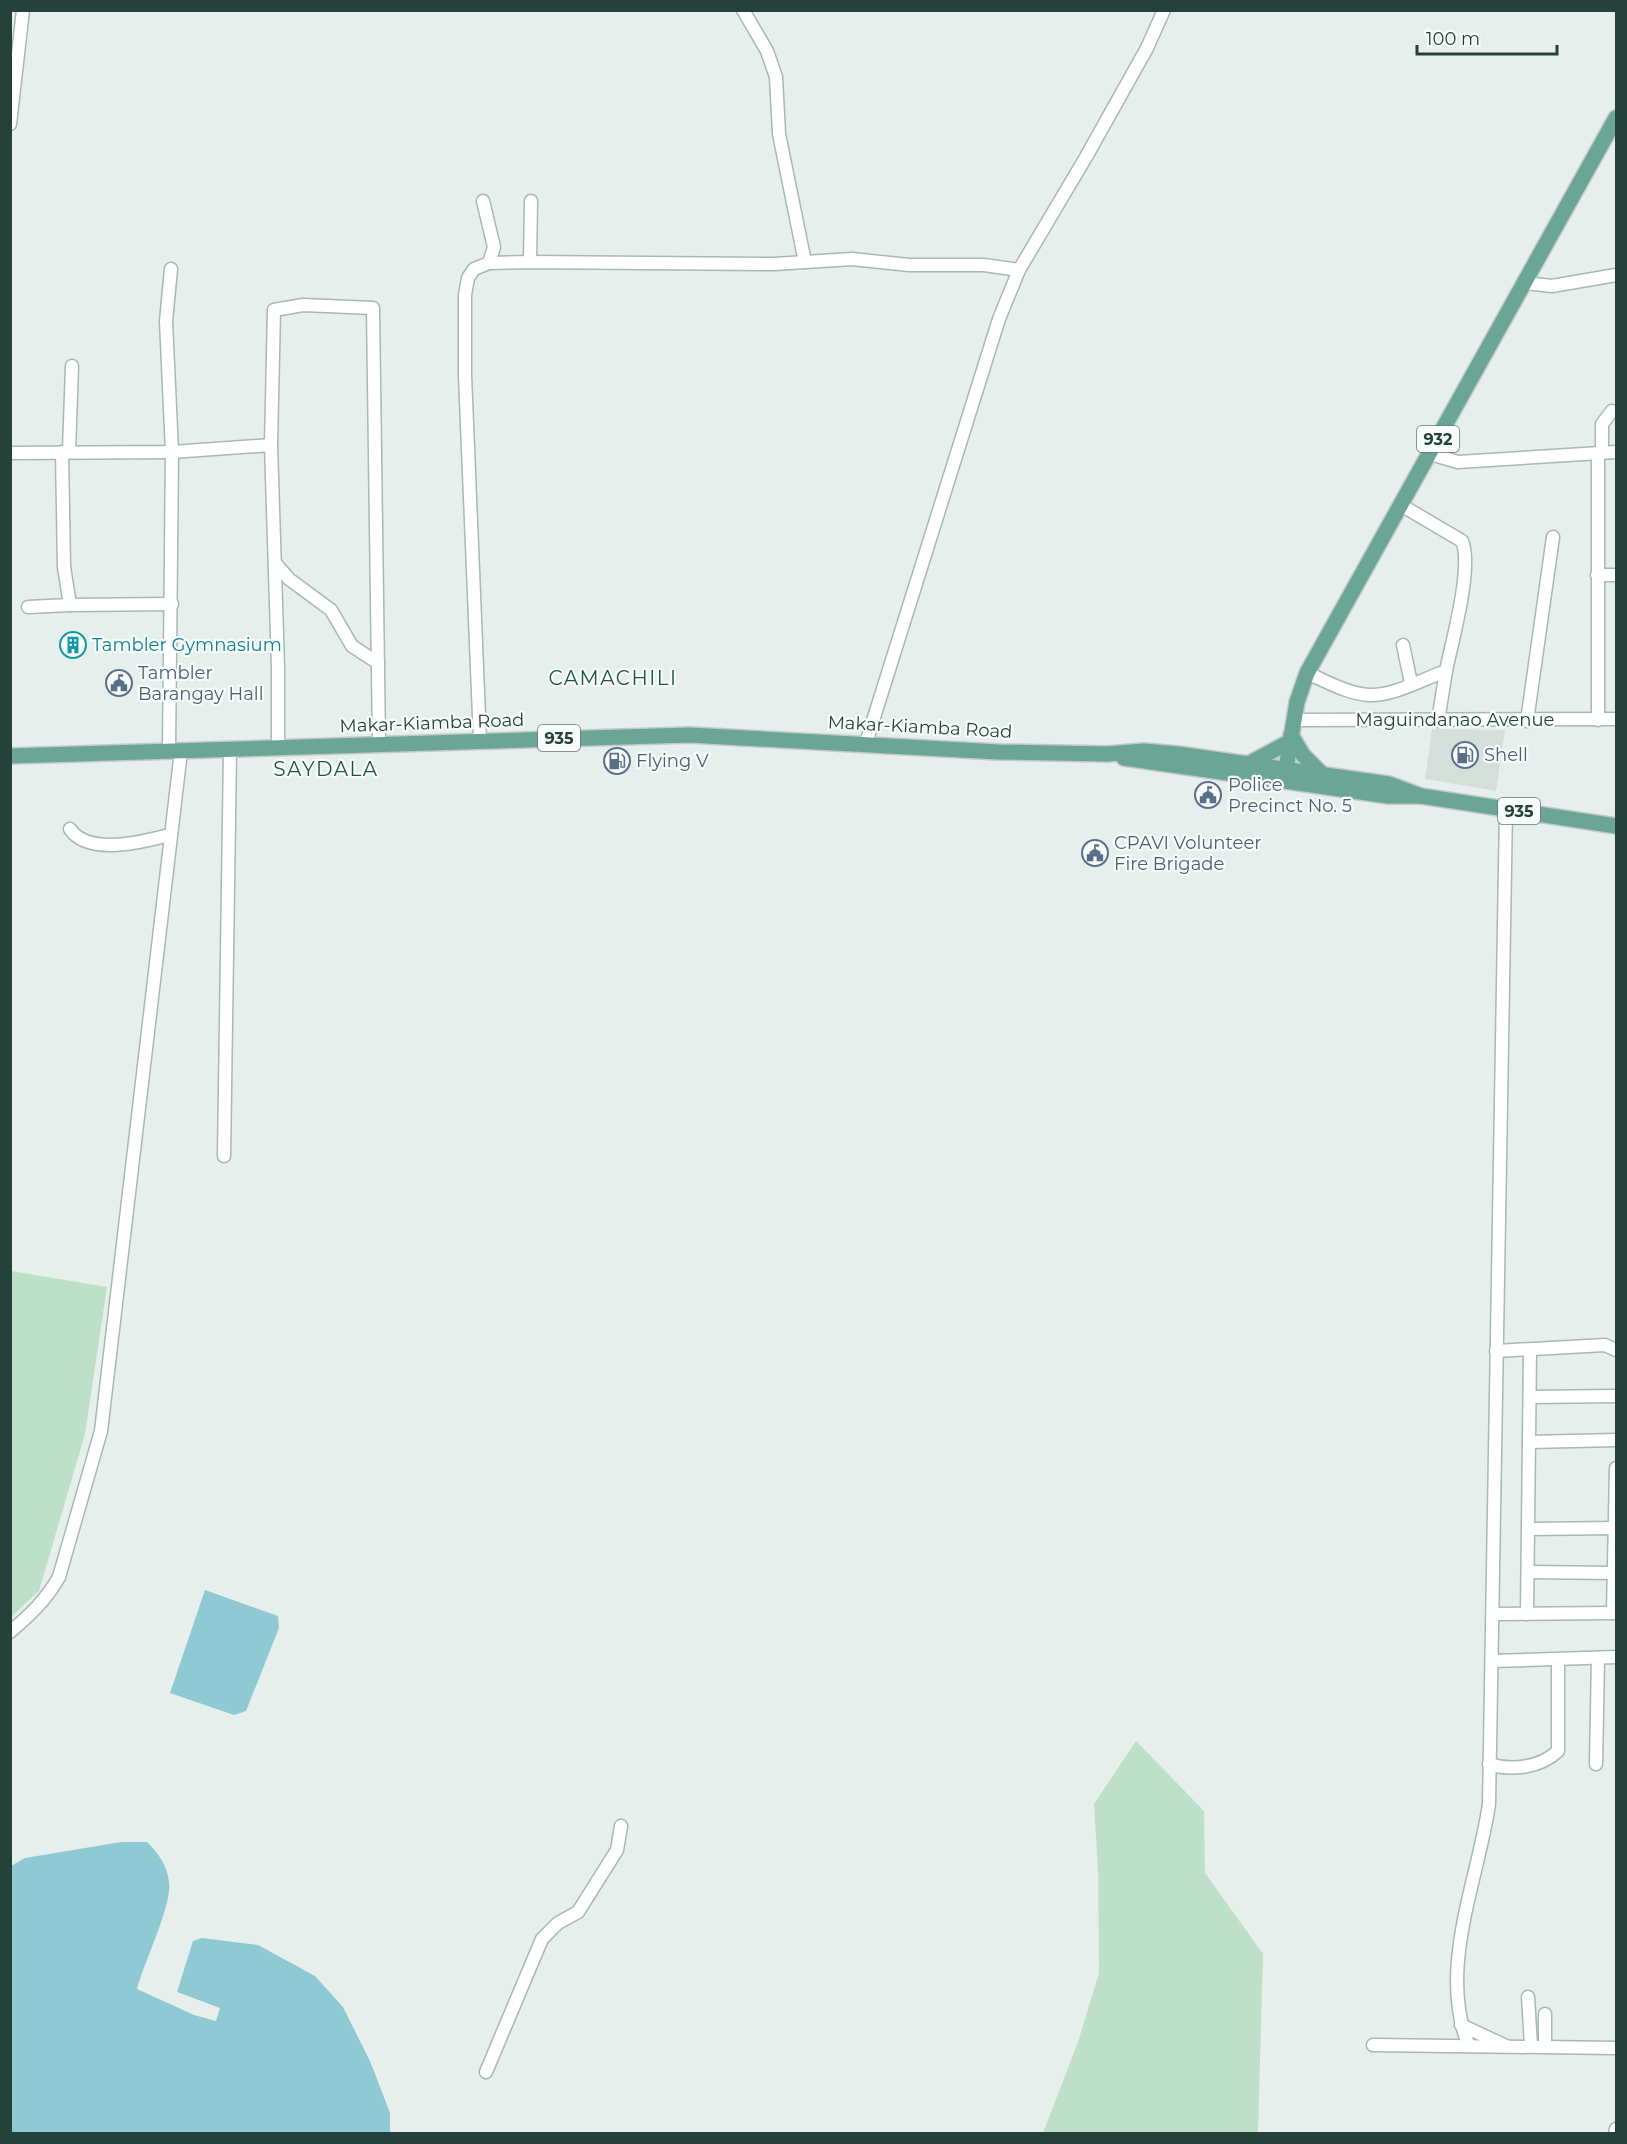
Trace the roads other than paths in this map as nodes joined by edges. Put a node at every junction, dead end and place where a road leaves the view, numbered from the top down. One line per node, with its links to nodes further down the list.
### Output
1 (23, 10): 5 (street)
2 (743, 10): 9 (street)
3 (1164, 10): 12 (street)
4 (1617, 118): 14 (main road, 932)
5 (10, 124)
6 (483, 201): 10 (street)
7 (531, 201): 8 (street)
8 (530, 262): 9 (street); 10 (street)
9 (805, 262): 12 (street)
10 (489, 264): 42 (street)
11 (171, 269): 19 (street)
12 (1019, 270): 43 (street)
13 (1617, 275): 14 (street)
14 (1525, 283): 23 (main road, 932)
15 (72, 366): 18 (street)
16 (1612, 411): 22 (street)
17 (271, 445): 19 (street); 26 (street); 33 (street)
18 (65, 452): 19 (street); 21 (street); 30 (street)
19 (172, 452): 29 (street)
20 (1617, 452): 22 (street)
21 (10, 453)
22 (1600, 453): 23 (street); 27 (street)
23 (1430, 454): 24 (main road, 932)
24 (1401, 506): 34 (street); 35 (main road, 932)
25 (1553, 537): 40 (street)
26 (275, 563): 33 (street); 45 (street)
27 (1597, 575): 28 (street); 38 (street)
28 (1617, 575)
29 (172, 604): 30 (street); 46 (street)
30 (70, 605): 31 (street)
31 (28, 607)
32 (1403, 645): 36 (street)
33 (378, 663): 44 (street)
34 (1446, 671): 36 (street); 39 (street)
35 (1307, 673): 36 (street); 41 (main road, 932)
36 (1411, 683)
37 (1617, 719): 38 (street, Maguindanao Avenue)
38 (1598, 720): 40 (street, Maguindanao Avenue)
39 (1438, 721): 40 (street, Maguindanao Avenue); 41 (street, Maguindanao Avenue)
40 (1527, 721)
41 (1292, 732): 50 (main road); 51 (main road); 52 (main road, 932)
42 (480, 741): 43 (main road, Makar-Kiamba Road / 935); 44 (main road, Makar-Kiamba Road / 935)
43 (866, 743): 48 (main road, Makar-Kiamba Road / 935)
44 (379, 745): 45 (main road, Makar-Kiamba Road / 935)
45 (278, 749): 47 (main road, Makar-Kiamba Road / 935)
46 (175, 751): 47 (main road, Makar-Kiamba Road / 935); 49 (main road, Makar-Kiamba Road / 935); 57 (street)
47 (230, 751): 58 (street)
48 (1107, 754): 50 (main road, Makar-Kiamba Road / 935); 52 (main road, Makar-Kiamba Road / 935)
49 (10, 756)
50 (1248, 764): 52 (main road, Makar-Kiamba Road / 935)
51 (1322, 774): 52 (main road, Makar-Kiamba Road / 935); 53 (main road, Makar-Kiamba Road / 935)
52 (1285, 775): 53 (main road, Makar-Kiamba Road / 935)
53 (1421, 796): 54 (main road, Makar-Kiamba Road / 935)
54 (1506, 809): 55 (main road, Makar-Kiamba Road / 935); 60 (street)
55 (1617, 826)
56 (70, 829): 57 (street)
57 (169, 835): 74 (street)
58 (224, 1156)
59 (1617, 1350): 61 (street)
60 (1496, 1351): 61 (street); 72 (street)
61 (1530, 1351): 63 (street)
62 (1617, 1396): 63 (street)
63 (1530, 1397): 65 (street)
64 (1617, 1440): 65 (street)
65 (1529, 1442): 68 (street)
66 (1617, 1468): 67 (street)
67 (1616, 1528): 68 (street); 70 (street)
68 (1529, 1529): 69 (street)
69 (1528, 1572): 70 (street); 73 (street)
70 (1615, 1573): 71 (street)
71 (1615, 1613): 73 (street)
72 (1493, 1614): 73 (street); 78 (street)
73 (1527, 1614)
74 (10, 1632)
75 (1617, 1657): 76 (street)
76 (1598, 1658): 77 (street); 80 (street)
77 (1558, 1660): 78 (street); 79 (street)
78 (1492, 1661): 79 (street)
79 (1489, 1764): 84 (street)
80 (1596, 1764)
81 (621, 1826): 91 (street)
82 (1528, 1997): 87 (street)
83 (1545, 2013): 88 (street)
84 (1461, 2025): 86 (street); 89 (street)
85 (1373, 2045): 86 (street)
86 (1469, 2046): 89 (street)
87 (1531, 2046): 88 (street); 89 (street)
88 (1545, 2046): 90 (street)
89 (1508, 2047)
90 (1617, 2048)
91 (486, 2072)
92 (1617, 2129): 93 (street)
93 (1615, 2133)

